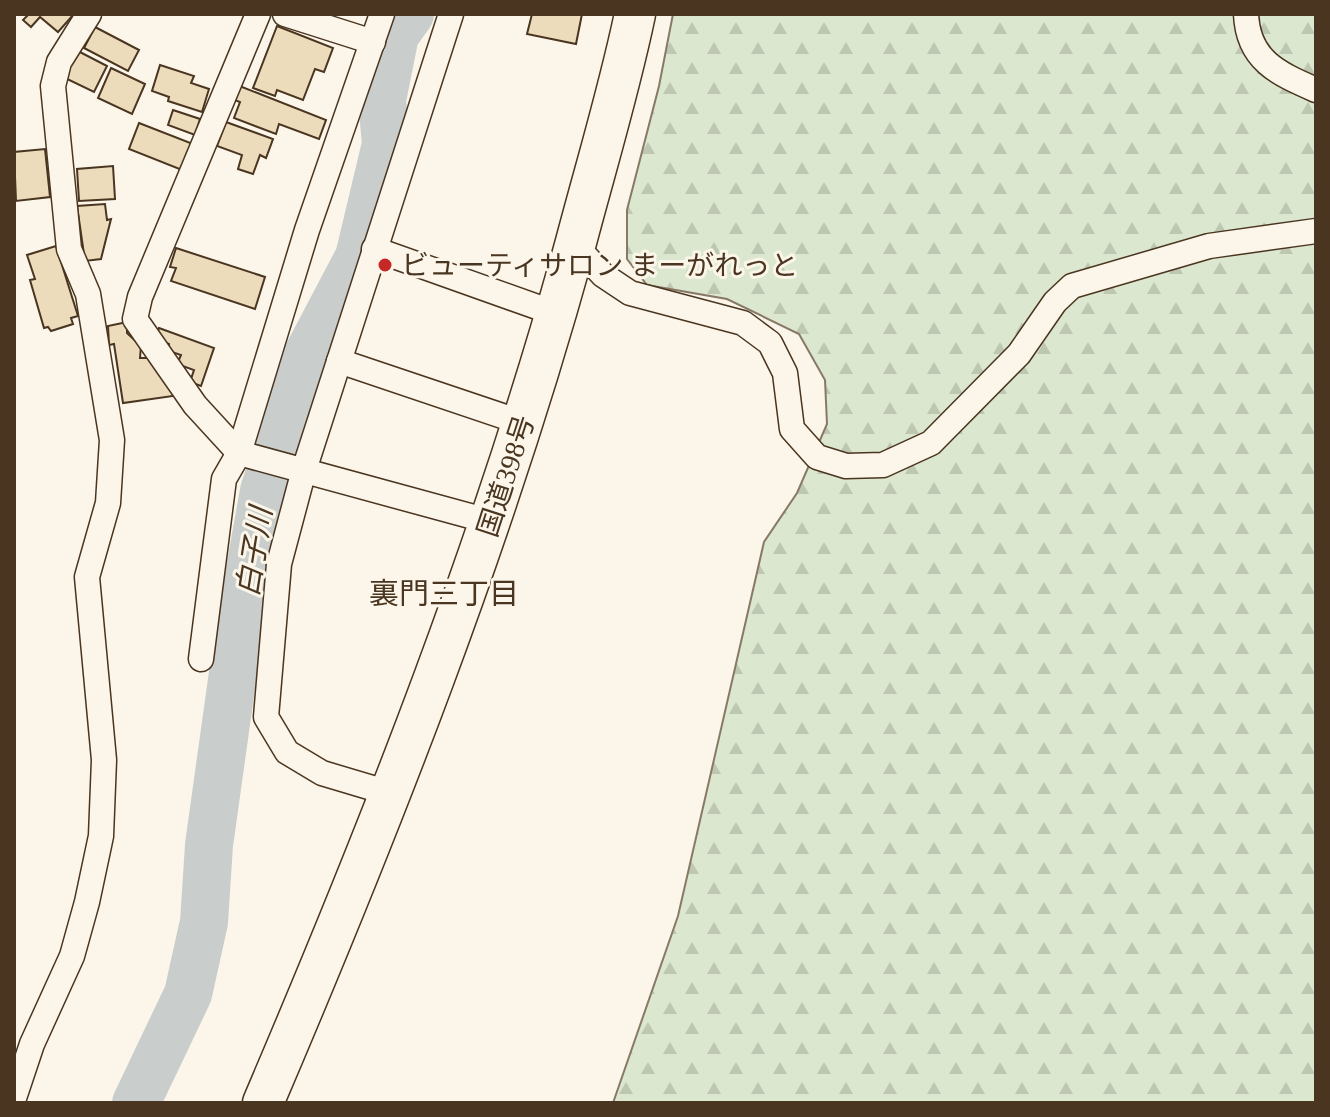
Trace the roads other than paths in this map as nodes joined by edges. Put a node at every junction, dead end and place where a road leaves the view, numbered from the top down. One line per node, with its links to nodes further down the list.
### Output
1 (89, 14): 21 (street)
2 (258, 14): 16 (street)
3 (285, 14): 8 (street)
4 (382, 14): 8 (street)
5 (451, 14): 12 (street)
6 (635, 14): 11 (highway, 国道398号)
7 (1246, 14): 9 (street)
8 (373, 42): 16 (street)
9 (1316, 90)
10 (1316, 231): 11 (street)
11 (575, 245): 13 (highway, 国道398号)
12 (374, 249): 13 (street); 14 (street)
13 (557, 314): 15 (highway, 国道398号)
14 (339, 361): 15 (street); 17 (street)
15 (523, 423): 18 (highway, 国道398号)
16 (239, 453): 17 (street); 19 (street)
17 (304, 470): 18 (street); 20 (street)
18 (492, 522): 20 (highway, 国道398号)
19 (201, 659)
20 (389, 793): 22 (highway, 国道398号)
21 (14, 1098)
22 (263, 1103)

